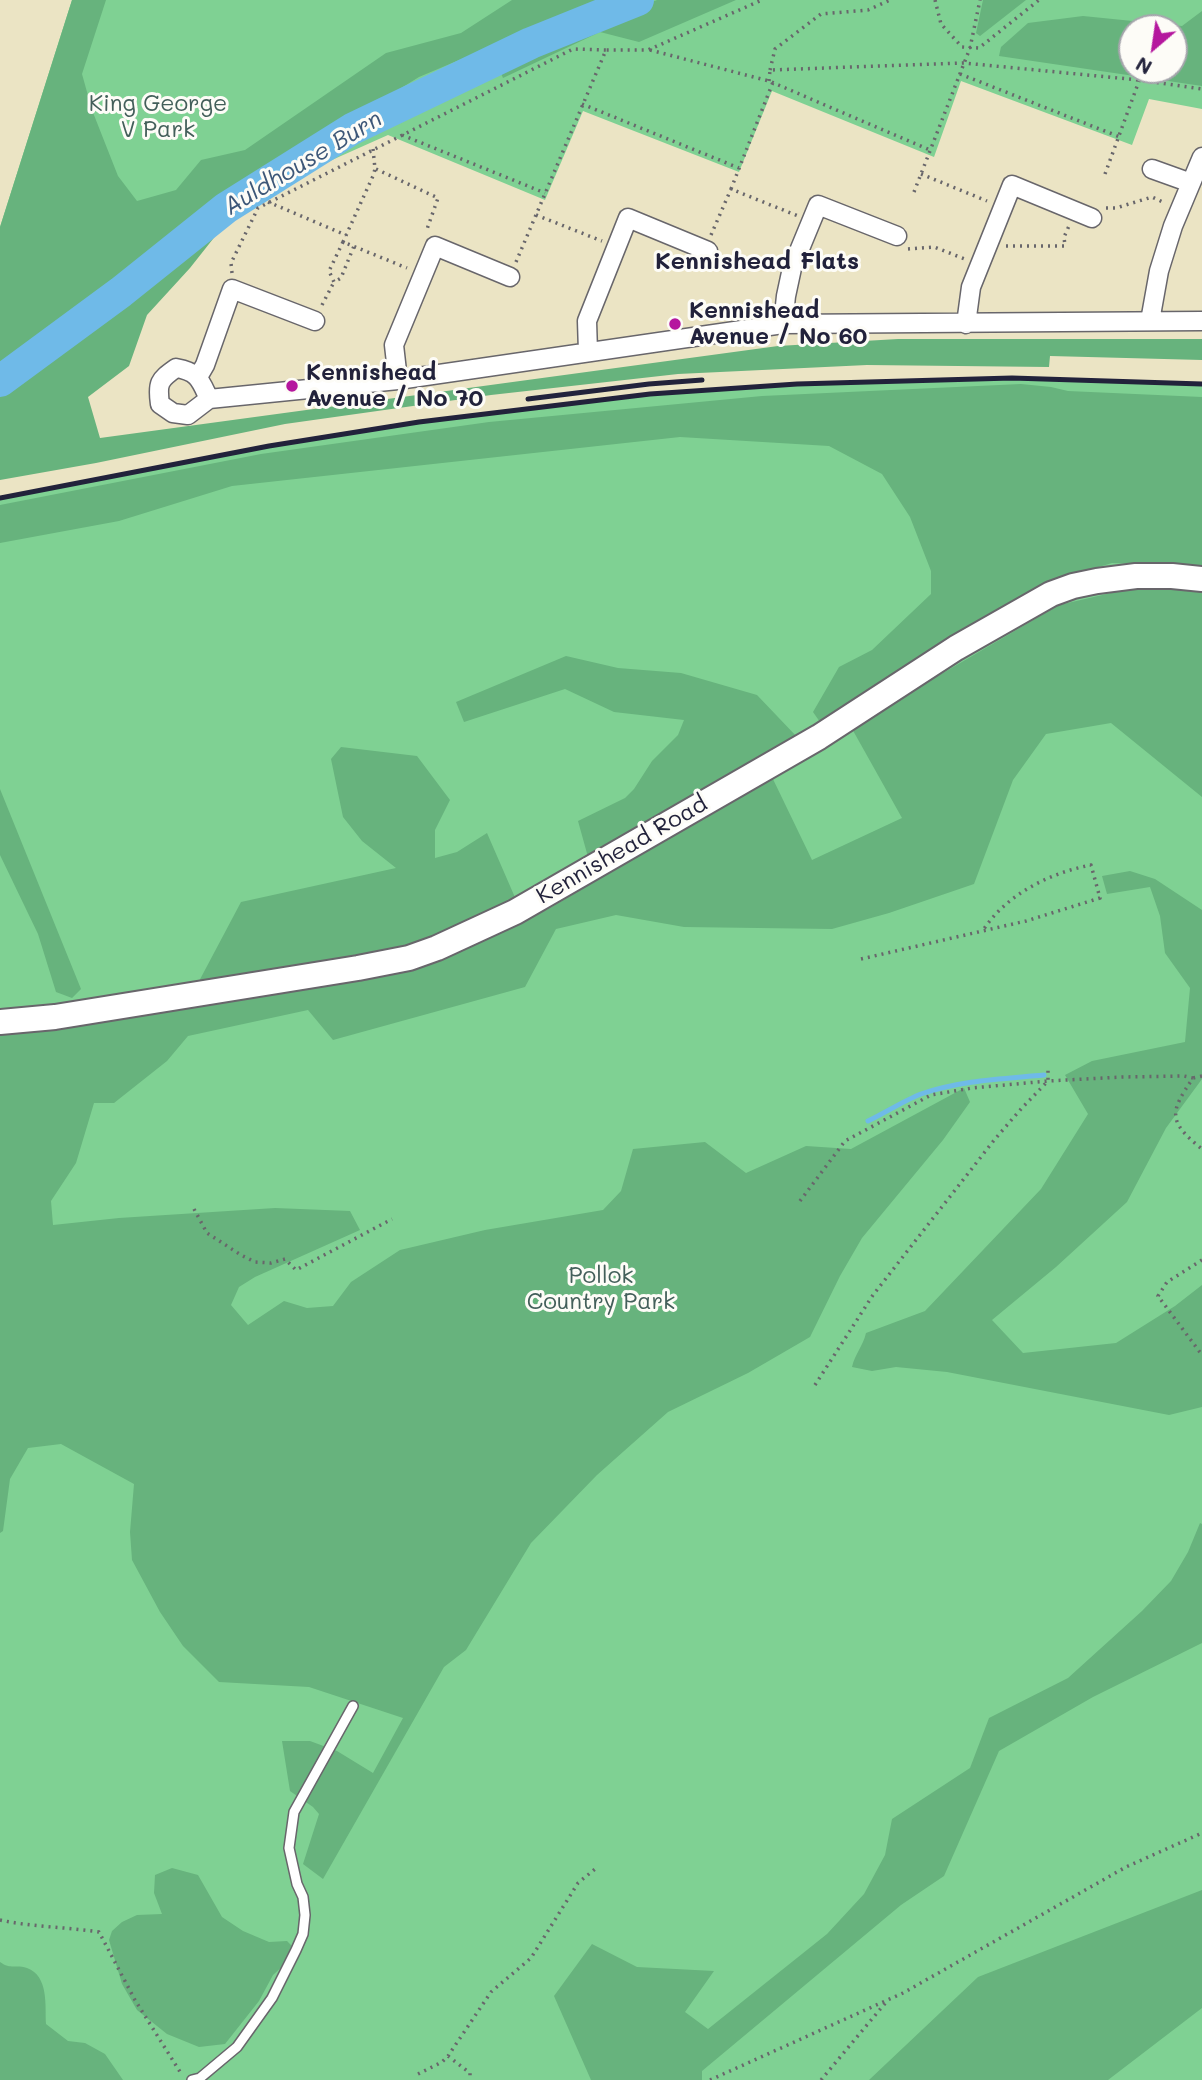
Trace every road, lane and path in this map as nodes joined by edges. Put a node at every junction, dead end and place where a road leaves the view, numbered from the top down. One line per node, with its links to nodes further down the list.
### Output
1 (762, 0): 8 (path)
2 (890, 0): 10 (path)
3 (934, 0): 6 (path)
4 (980, 0): 6 (path)
5 (1039, 0): 6 (path)
6 (970, 48): 9 (path)
7 (606, 50): 8 (path); 17 (path); 18 (path)
8 (645, 50): 13 (path)
9 (964, 63): 10 (path); 11 (path); 12 (path)
10 (770, 70): 13 (path)
11 (960, 74): 19 (path); 21 (path)
12 (1118, 78)
13 (771, 81): 21 (path); 23 (path)
14 (1138, 84): 19 (path)
15 (1167, 84): 16 (path)
16 (1202, 89)
17 (582, 104): 23 (path); 31 (path)
18 (402, 135): 20 (path); 31 (path)
19 (1120, 137): 27 (path)
20 (373, 149): 24 (path); 32 (path)
21 (930, 150): 26 (path)
22 (1202, 157): 28 (street)
23 (739, 168): 29 (path)
24 (375, 169): 39 (path); 43 (path)
25 (1152, 169): 28 (street)
26 (921, 174): 30 (path); 33 (path)
27 (1105, 174)
28 (1191, 183): 34 (street)
29 (731, 189): 38 (path); 46 (path)
30 (914, 192)
31 (545, 193): 36 (path)
32 (268, 202): 39 (path); 51 (path)
33 (1003, 207): 35 (street); 45 (street)
34 (1180, 209): 37 (path); 53 (street)
35 (1074, 211): 37 (street); 45 (path)
36 (536, 215): 44 (path); 49 (path)
37 (1092, 218)
38 (812, 221): 40 (street); 55 (street)
39 (346, 235): 41 (path)
40 (897, 236): 47 (path)
41 (343, 242): 42 (path); 50 (path)
42 (354, 246): 48 (path); 50 (path)
43 (435, 246): 48 (street); 49 (street)
44 (617, 246): 46 (street); 57 (street)
45 (987, 246): 47 (street)
46 (707, 250)
47 (979, 265): 56 (street)
48 (423, 274): 59 (street)
49 (510, 276)
50 (334, 282): 52 (path)
51 (232, 289): 52 (street); 58 (street)
52 (315, 321)
53 (1150, 321): 54 (street); 56 (street)
54 (1202, 321)
55 (783, 324): 56 (street); 57 (street)
56 (966, 324)
57 (588, 352): 59 (street)
58 (198, 377): 60 (street); 60 (street)
59 (398, 380): 60 (street)
60 (209, 399)
61 (1202, 579): 64 (street, Kennishead Road)
62 (982, 932): 62 (path); 63 (path)
63 (861, 959)
64 (0, 1022)
65 (1048, 1066): 68 (path)
66 (1202, 1076): 67 (path)
67 (1193, 1078): 68 (path); 69 (path)
68 (1048, 1081): 70 (path); 75 (path)
69 (1202, 1149)
70 (800, 1201)
71 (194, 1209): 72 (path)
72 (392, 1219)
73 (1202, 1260): 74 (path)
74 (1202, 1355)
75 (815, 1385)
76 (353, 1706): 84 (lane)
77 (1202, 1833): 80 (path)
78 (595, 1869): 81 (path)
79 (0, 1920): 83 (path)
80 (888, 2000): 86 (path); 87 (path)
81 (448, 2056): 82 (path); 85 (path)
82 (418, 2074)
83 (185, 2080)
84 (192, 2080)
85 (470, 2080)
86 (710, 2080)
87 (821, 2080)

